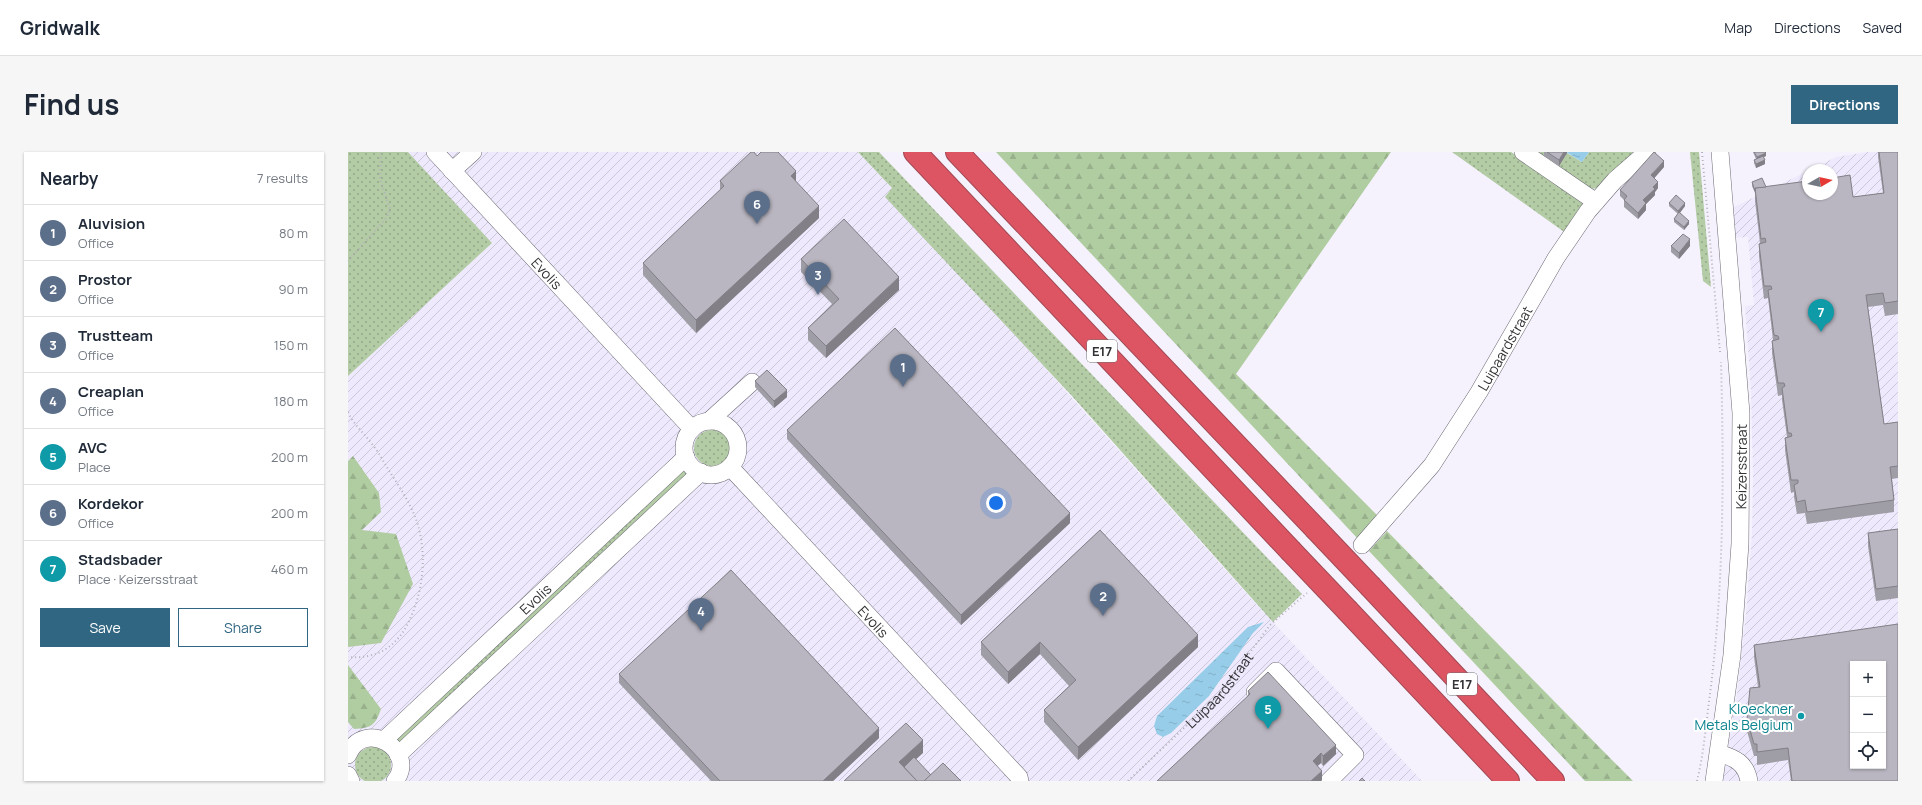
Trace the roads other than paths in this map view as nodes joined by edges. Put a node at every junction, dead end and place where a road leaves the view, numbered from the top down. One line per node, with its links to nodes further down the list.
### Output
1 (435, 152): 8 (street, Evolis)
2 (473, 152): 8 (street)
3 (915, 152): 27 (highway, E17, bridge)
4 (957, 152): 28 (highway, E17, bridge)
5 (1523, 152): 9 (street)
6 (1647, 152): 9 (street, Luipaardstraat)
7 (1720, 152): 20 (street, Keizersstraat)
8 (452, 171): 12 (street, Evolis)
9 (1596, 202): 16 (street, Luipaardstraat)
10 (752, 382): 11 (street)
11 (709, 421): 12 (street); 14 (street)
12 (692, 429): 13 (street)
13 (686, 457): 15 (street); 18 (street, Evolis)
14 (730, 467): 15 (street); 23 (street, Evolis)
15 (701, 472): 21 (street, Evolis)
16 (1362, 545)
17 (1241, 704): 26 (street)
18 (384, 740): 19 (street); 21 (street)
19 (350, 746)
20 (1719, 753): 29 (street, Keizersstraat); 30 (street)
21 (398, 755): 25 (street)
22 (348, 775): 24 (street)
23 (1023, 780)
24 (351, 781)
25 (395, 781)
26 (1329, 781)
27 (1508, 781)
28 (1553, 781)
29 (1714, 781)
30 (1749, 781)

